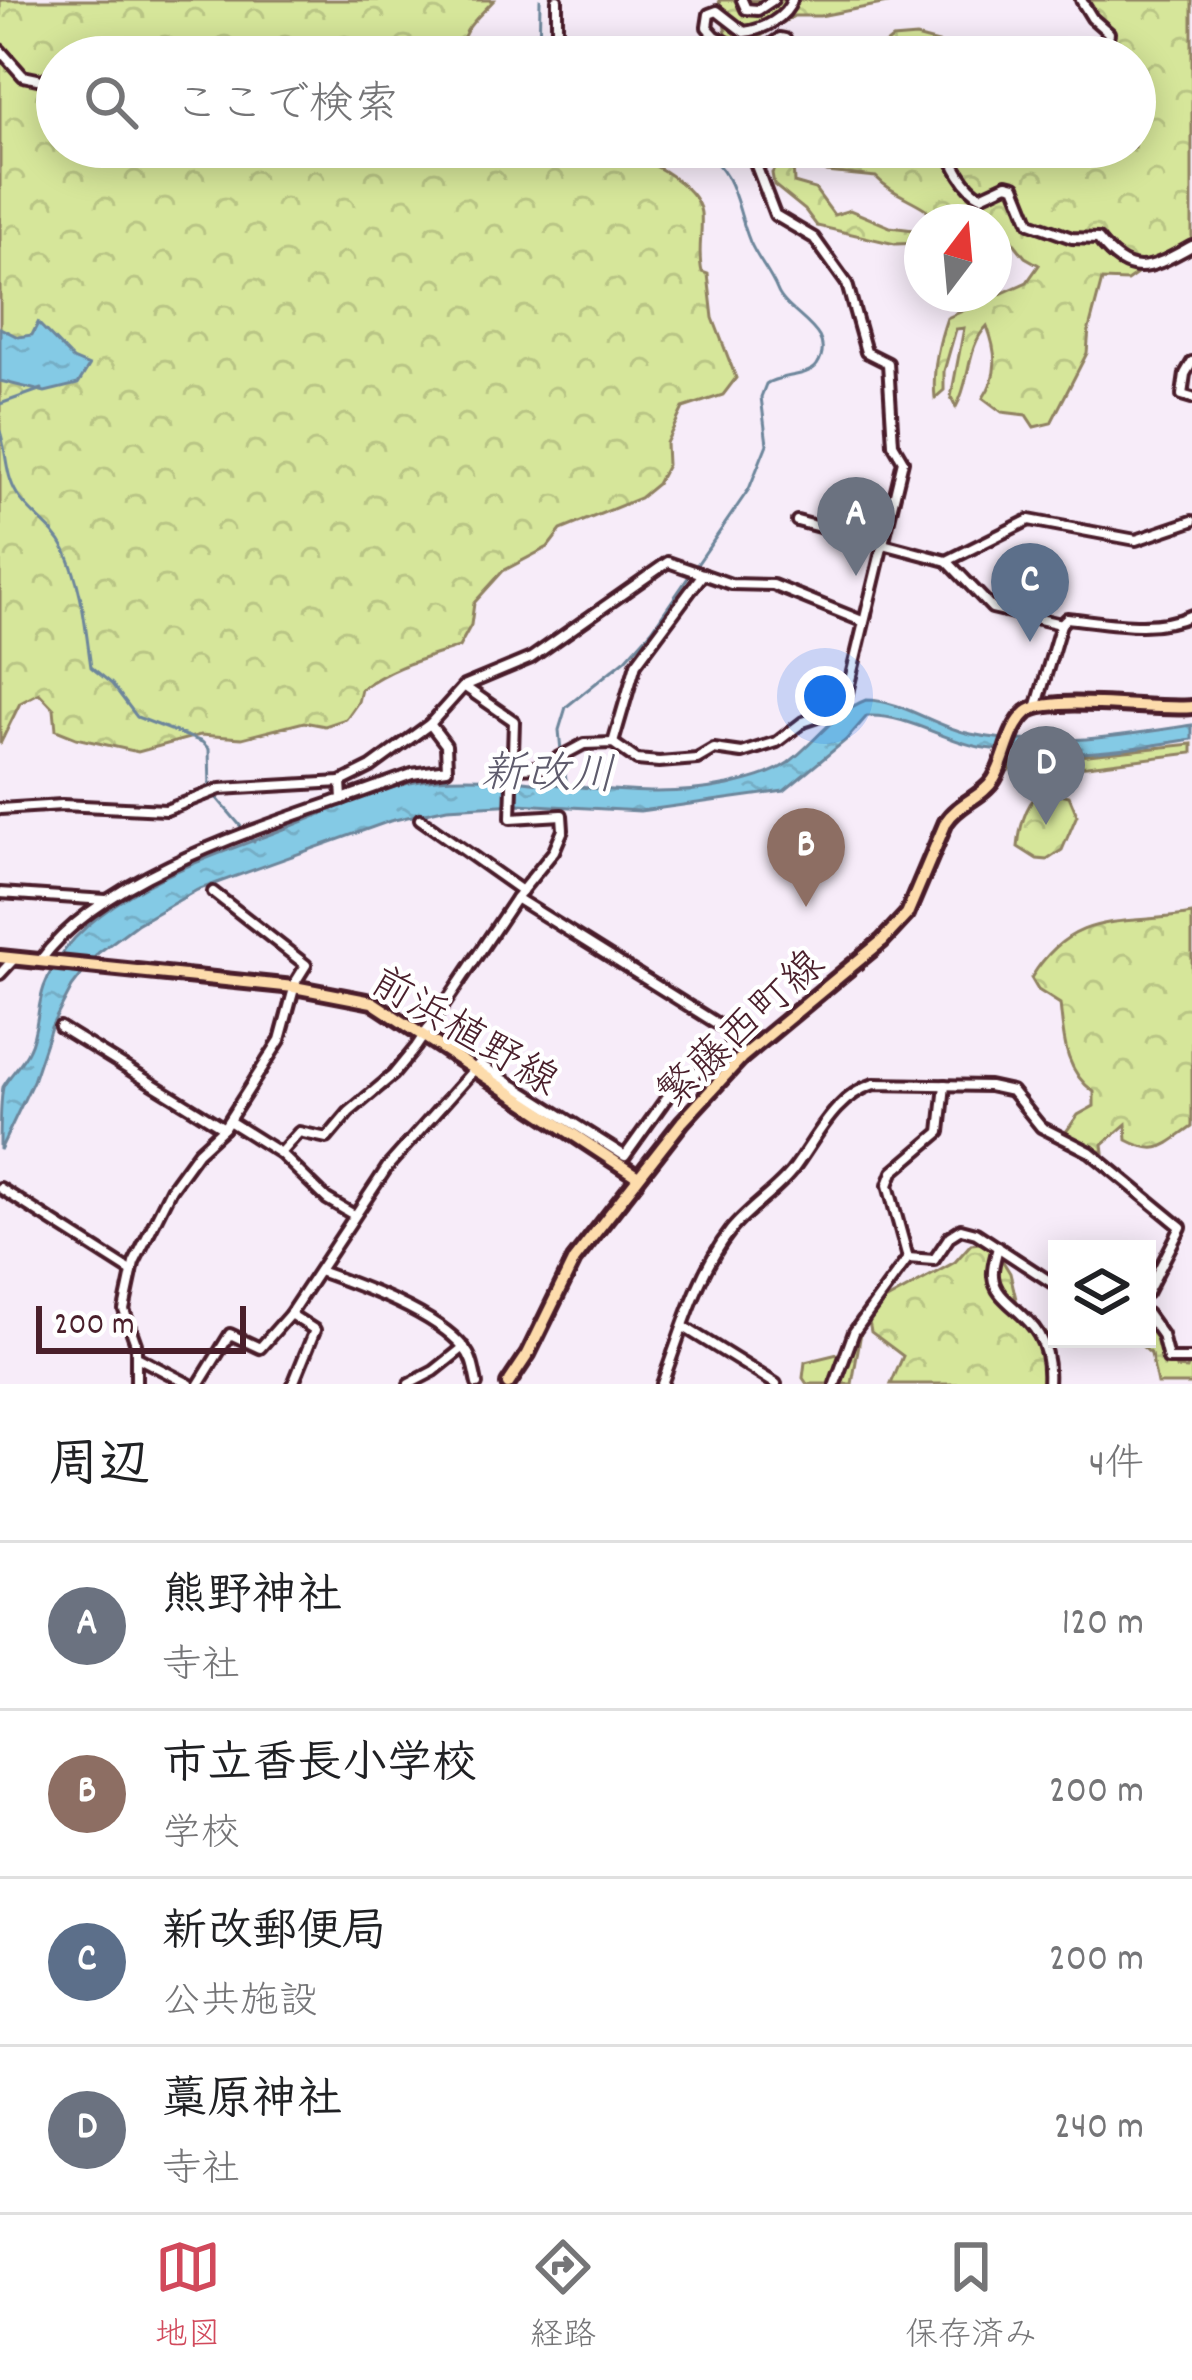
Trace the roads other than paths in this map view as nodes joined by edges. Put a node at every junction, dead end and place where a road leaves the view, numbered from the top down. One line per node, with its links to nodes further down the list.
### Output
1 (557, 0): 6 (street)
2 (742, 0): 3 (street)
3 (773, 0)
4 (792, 0): 7 (street)
5 (1082, 0): 8 (street)
6 (557, 36)
7 (715, 36)
8 (1108, 36)
9 (0, 50): 10 (street)
10 (36, 79)
11 (757, 168): 18 (street)
12 (957, 168): 13 (street)
13 (1192, 246)
14 (1192, 362): 15 (street)
15 (1192, 398)
16 (1192, 520): 19 (street)
17 (797, 521): 18 (street)
18 (884, 546): 19 (street); 22 (street)
19 (947, 561): 23 (street)
20 (703, 574): 22 (street); 24 (street); 28 (street)
21 (1192, 615): 23 (street)
22 (862, 621): 28 (street)
23 (1061, 624): 25 (street)
24 (464, 686): 27 (street); 29 (street)
25 (1036, 705): 26 (main road); 49 (main road, 繁藤西町線)
26 (1192, 707)
27 (430, 724): 30 (street); 31 (street)
28 (613, 743): 29 (street)
29 (514, 768): 36 (street)
30 (341, 782): 31 (street); 32 (street)
31 (342, 799): 37 (street)
32 (0, 809)
33 (420, 819): 36 (street)
34 (213, 892): 42 (street)
35 (0, 893): 37 (street)
36 (519, 895): 44 (street); 45 (street)
37 (108, 900): 40 (street)
38 (0, 957): 39 (main road, 前浜植野線)
39 (14, 959): 40 (main road, 前浜植野線); 41 (street)
40 (43, 962): 42 (main road, 前浜植野線)
41 (0, 974)
42 (294, 987): 44 (main road, 前浜植野線); 47 (street)
43 (60, 1027): 47 (street)
44 (424, 1034): 45 (main road, 前浜植野線); 48 (street)
45 (474, 1068): 49 (main road, 前浜植野線); 51 (street)
46 (945, 1085): 53 (street); 56 (street); 60 (street)
47 (226, 1125): 48 (street); 55 (street)
48 (280, 1153): 51 (street)
49 (638, 1177): 70 (main road)
50 (0, 1188): 55 (street)
51 (354, 1215): 54 (street)
52 (998, 1246): 53 (street); 57 (street); 74 (street)
53 (908, 1258): 73 (street)
54 (319, 1271): 58 (street); 61 (street)
55 (132, 1272): 62 (street)
56 (1156, 1276)
57 (1048, 1280)
58 (290, 1314): 66 (street); 67 (street)
59 (1156, 1327): 63 (street)
60 (684, 1328): 71 (street); 72 (street)
61 (464, 1347): 68 (street); 69 (street)
62 (137, 1357): 64 (street); 65 (street)
63 (1192, 1359)
64 (136, 1384)
65 (189, 1384)
66 (199, 1384)
67 (293, 1384)
68 (409, 1384)
69 (477, 1384)
70 (508, 1384)
71 (662, 1384)
72 (776, 1384)
73 (836, 1384)
74 (1048, 1384)

